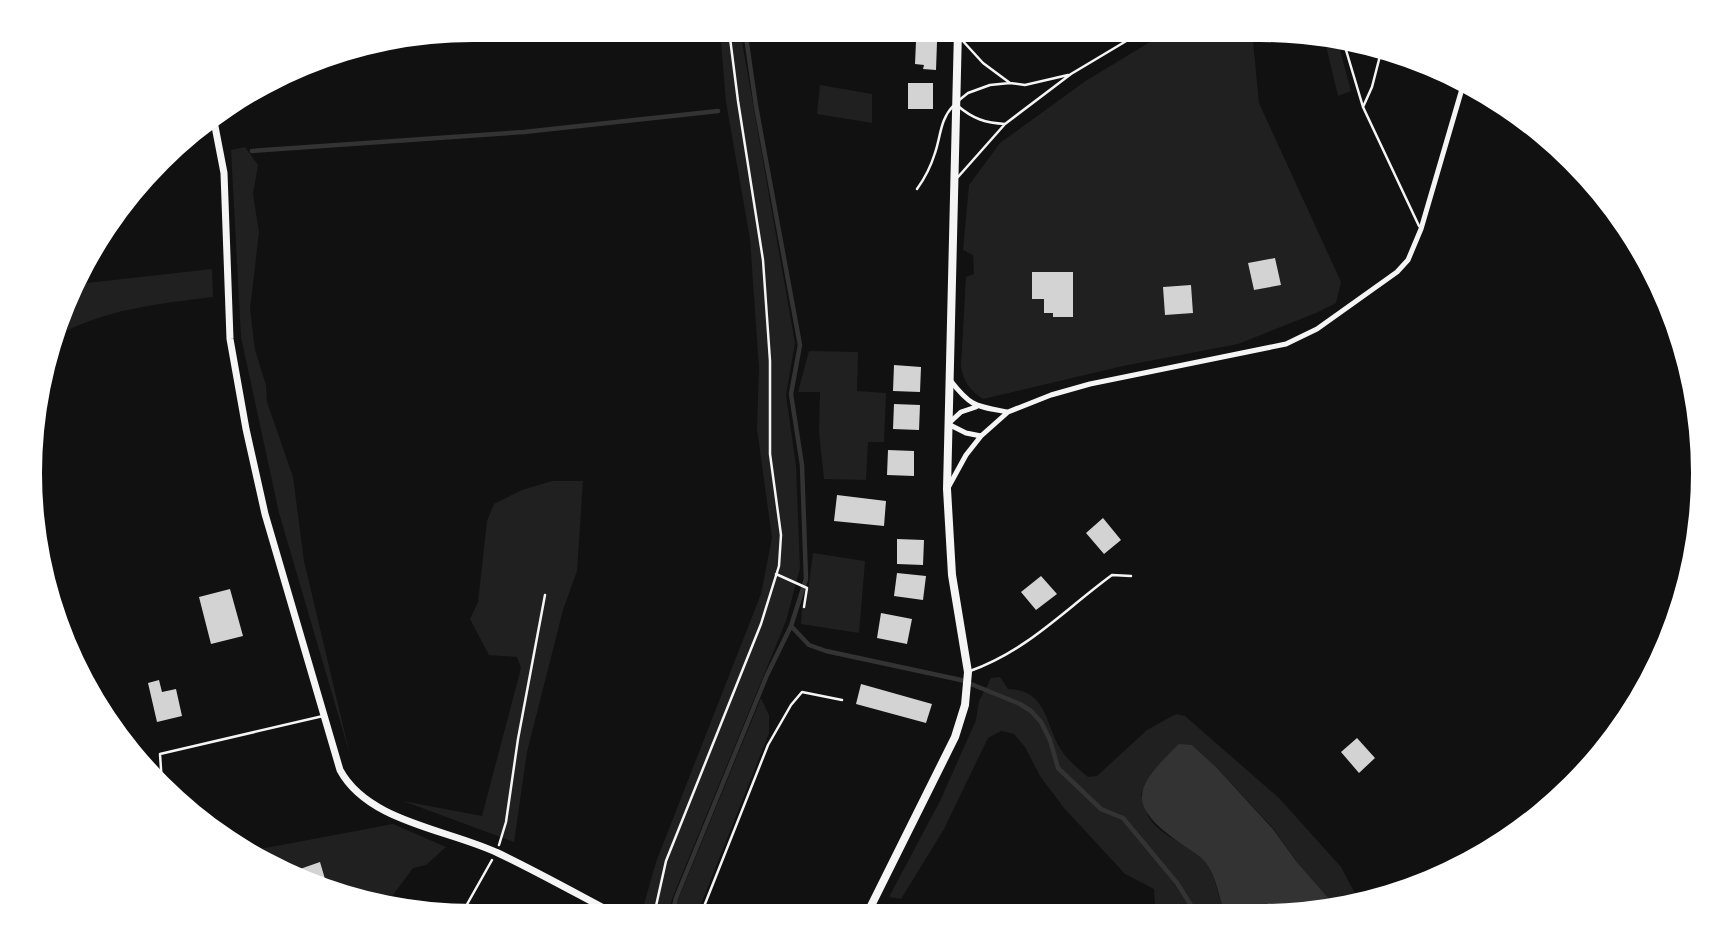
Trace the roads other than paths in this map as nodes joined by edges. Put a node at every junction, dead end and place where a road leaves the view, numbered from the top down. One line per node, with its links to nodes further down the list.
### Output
1 (958, 42): 9 (main road)
2 (965, 42): 7 (lane)
3 (1124, 42): 6 (lane)
4 (1346, 51): 10 (lane)
5 (1379, 59): 10 (lane)
6 (1072, 74): 7 (lane); 11 (lane)
7 (1010, 83): 9 (lane)
8 (1461, 92): 15 (street)
9 (956, 104): 11 (lane); 13 (main road); 14 (lane)
10 (1363, 107): 15 (lane)
11 (1005, 124): 13 (lane)
12 (215, 128): 25 (street)
13 (954, 182): 16 (main road)
14 (917, 189)
15 (1421, 229): 18 (street)
16 (949, 379): 17 (street); 19 (main road)
17 (975, 407): 18 (street); 19 (street)
18 (1008, 411): 20 (street)
19 (948, 424): 20 (street); 21 (main road)
20 (981, 436): 21 (street)
21 (947, 489): 23 (main road)
22 (1131, 576): 23 (lane)
23 (968, 672): 29 (main road)
24 (842, 700): 28 (lane)
25 (323, 716): 26 (lane); 27 (street)
26 (161, 770)
27 (596, 904)
28 (705, 904)
29 (872, 904)

